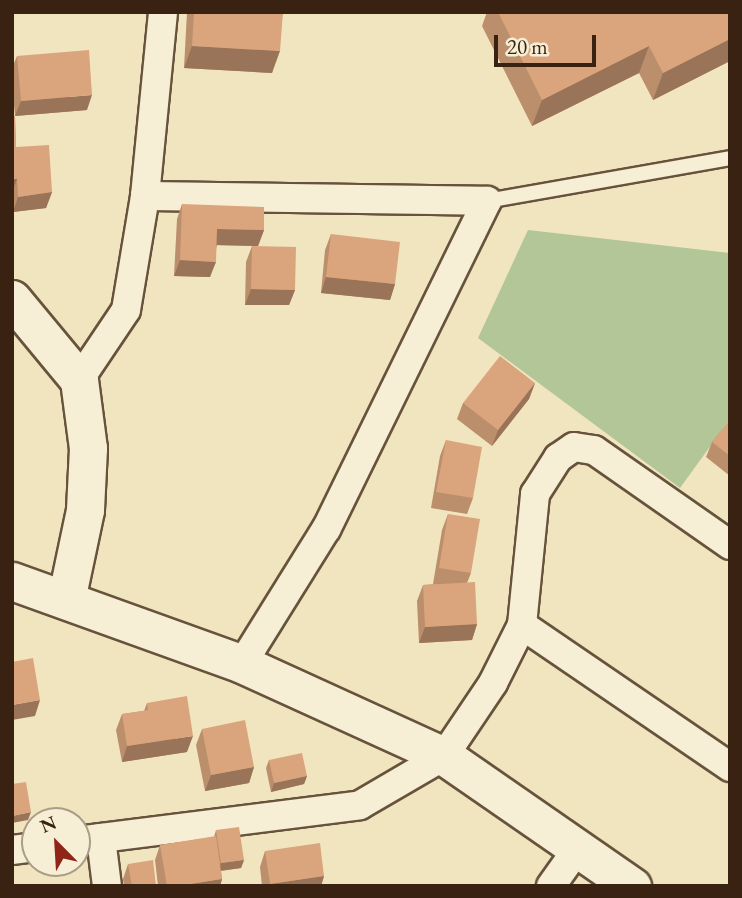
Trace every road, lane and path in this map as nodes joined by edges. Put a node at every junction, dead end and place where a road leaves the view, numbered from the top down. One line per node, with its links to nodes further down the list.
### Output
1 (163, 12): 3 (street)
2 (730, 158): 4 (lane)
3 (145, 196): 4 (street); 6 (street)
4 (486, 201): 12 (street)
5 (12, 299): 6 (street)
6 (79, 380): 9 (street)
7 (730, 545): 11 (street)
8 (12, 581): 9 (street)
9 (66, 600): 10 (street); 12 (street)
10 (12, 610)
11 (522, 625): 13 (street); 14 (street)
12 (242, 664): 13 (street)
13 (444, 756): 15 (street); 17 (street)
14 (730, 767)
15 (91, 839)
16 (91, 844): 19 (street)
17 (578, 848): 18 (street); 20 (street)
18 (614, 881)
19 (107, 886)
20 (551, 886)

